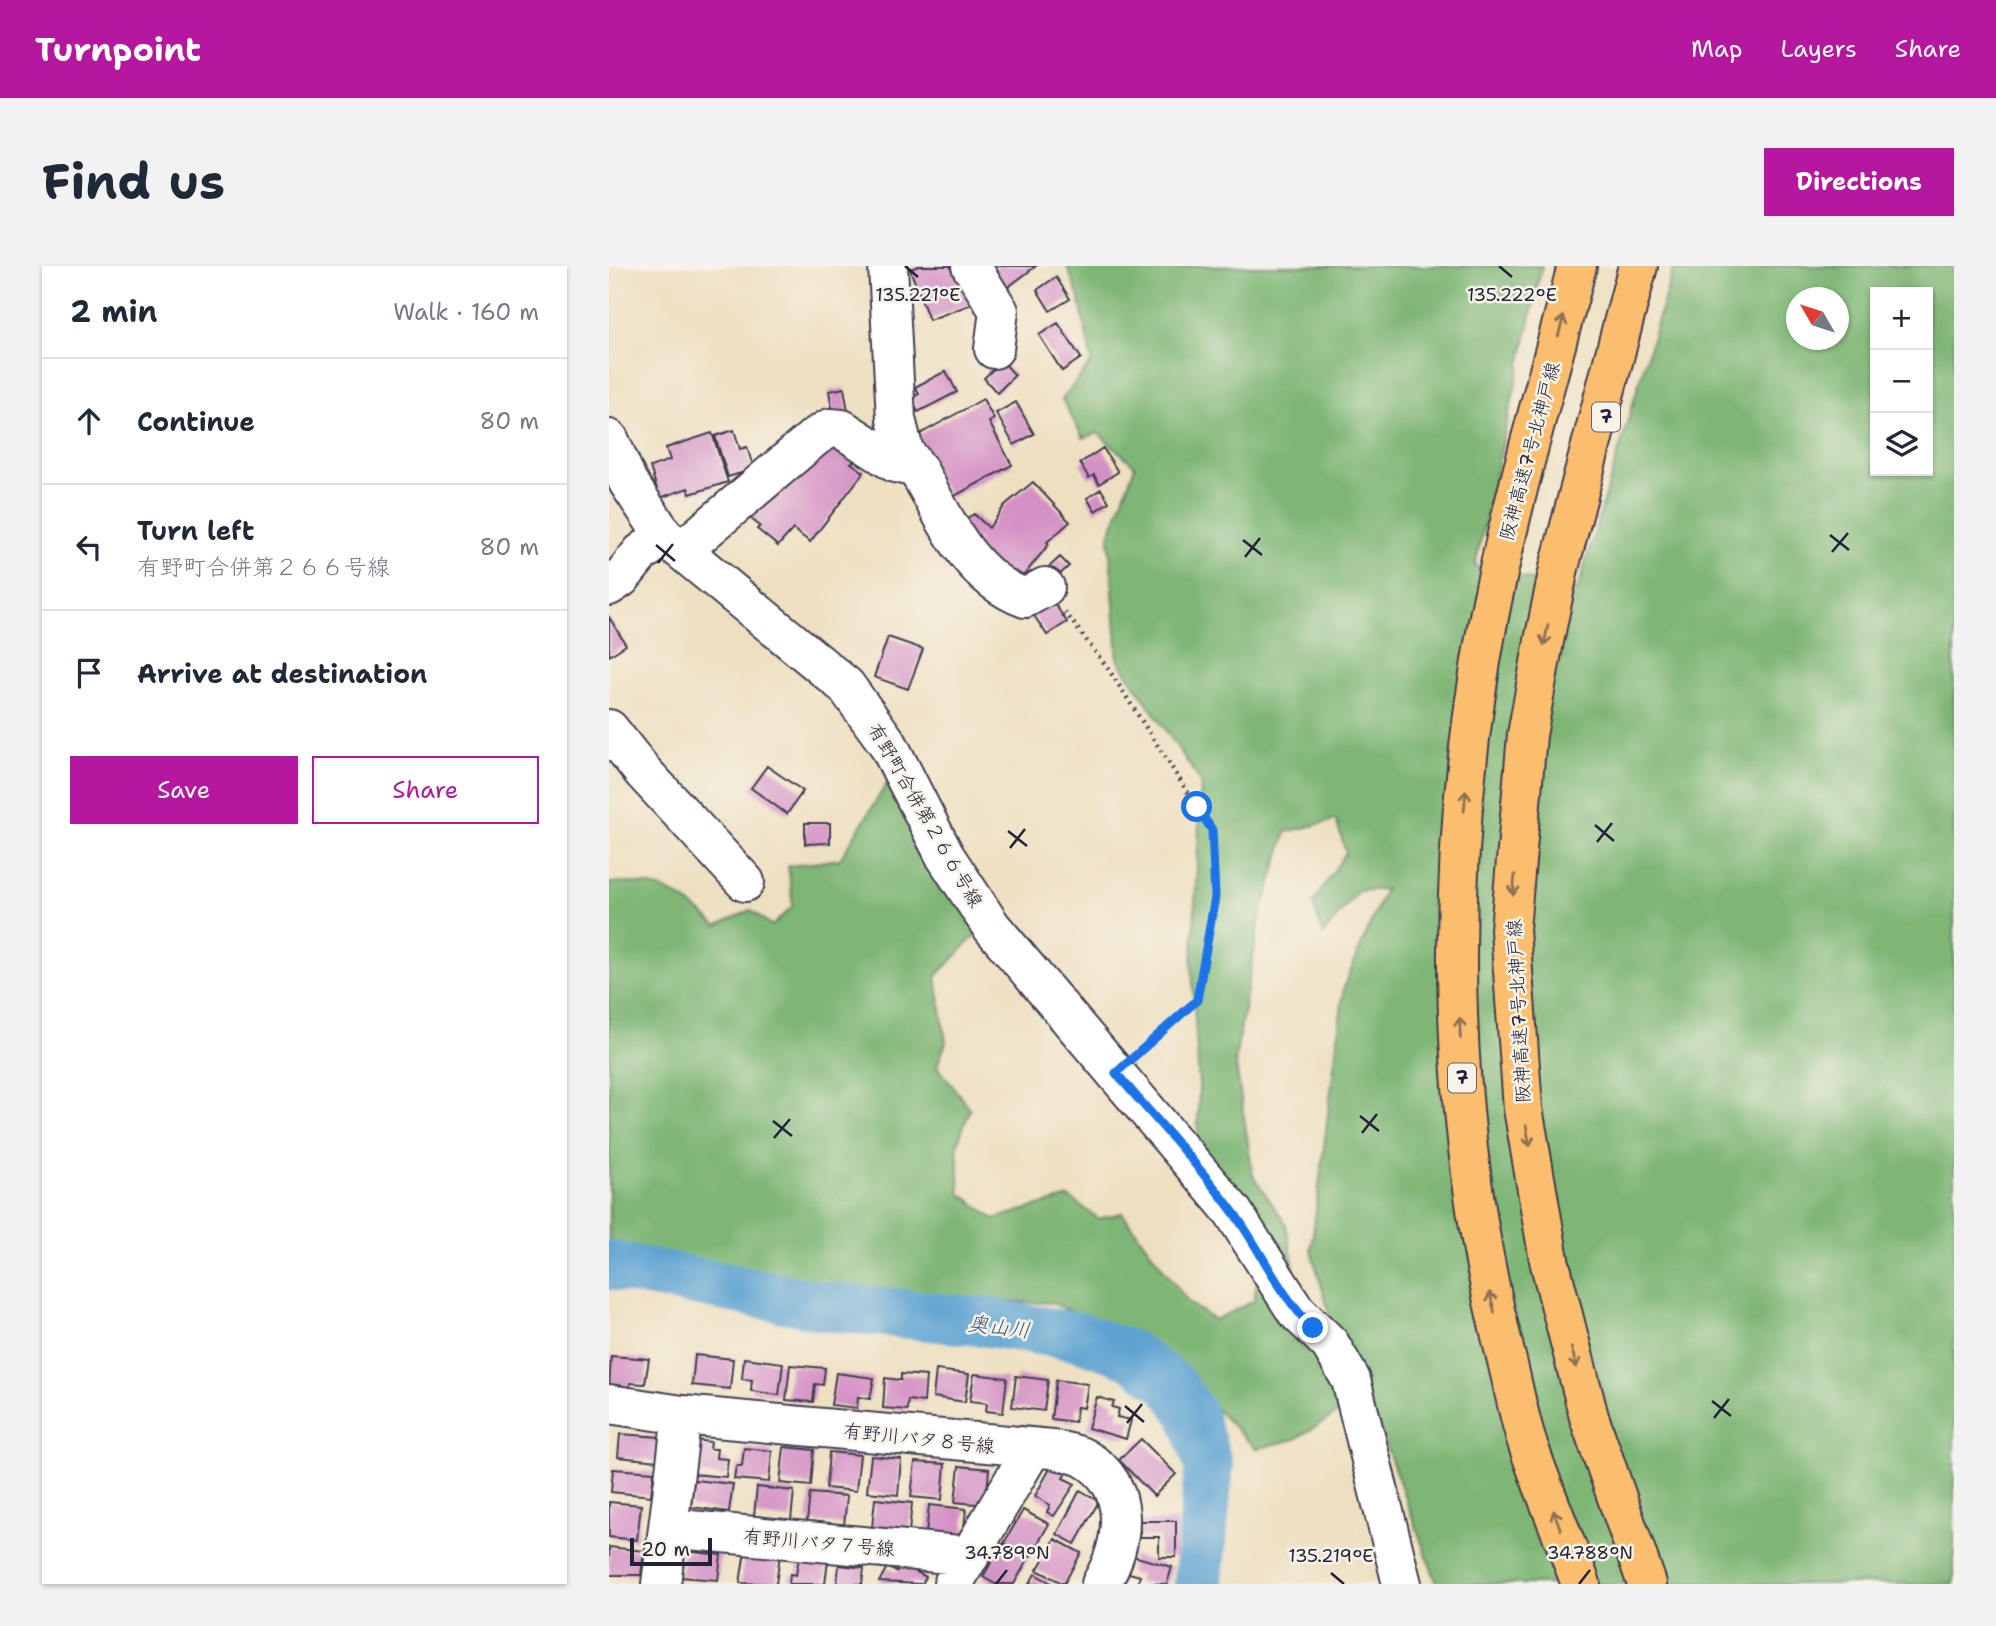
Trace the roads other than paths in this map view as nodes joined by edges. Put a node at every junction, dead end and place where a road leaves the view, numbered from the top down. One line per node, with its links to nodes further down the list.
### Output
1 (888, 266): 8 (street)
2 (971, 266): 6 (street)
3 (1577, 266): 23 (highway, 阪神高速7号北神戸線 / 7, one-way to 3)
4 (1638, 266): 10 (highway, 阪神高速7号北神戸線 / 7)
5 (1654, 266): 10 (highway, 7)
6 (994, 349)
7 (609, 439): 9 (street, 有野町合併第２６６号線)
8 (917, 468): 9 (street); 12 (street)
9 (673, 543): 11 (street); 22 (street, 有野町合併第２６６号線)
10 (1559, 568): 24 (highway, 阪神高速7号北神戸線 / 7, one-way to 24)
11 (609, 586)
12 (1045, 587)
13 (609, 729): 14 (street)
14 (745, 883)
15 (609, 1404): 16 (street, 有野川バタ８号線)
16 (682, 1415): 17 (street, 有野川バタ８号線); 18 (street)
17 (1033, 1449): 19 (street); 21 (street, 有野川バタ８号線)
18 (668, 1528): 19 (street, 有野川バタ７号線); 20 (street)
19 (961, 1570)
20 (661, 1584)
21 (1101, 1584)
22 (1402, 1584)
23 (1581, 1584)
24 (1647, 1584)

